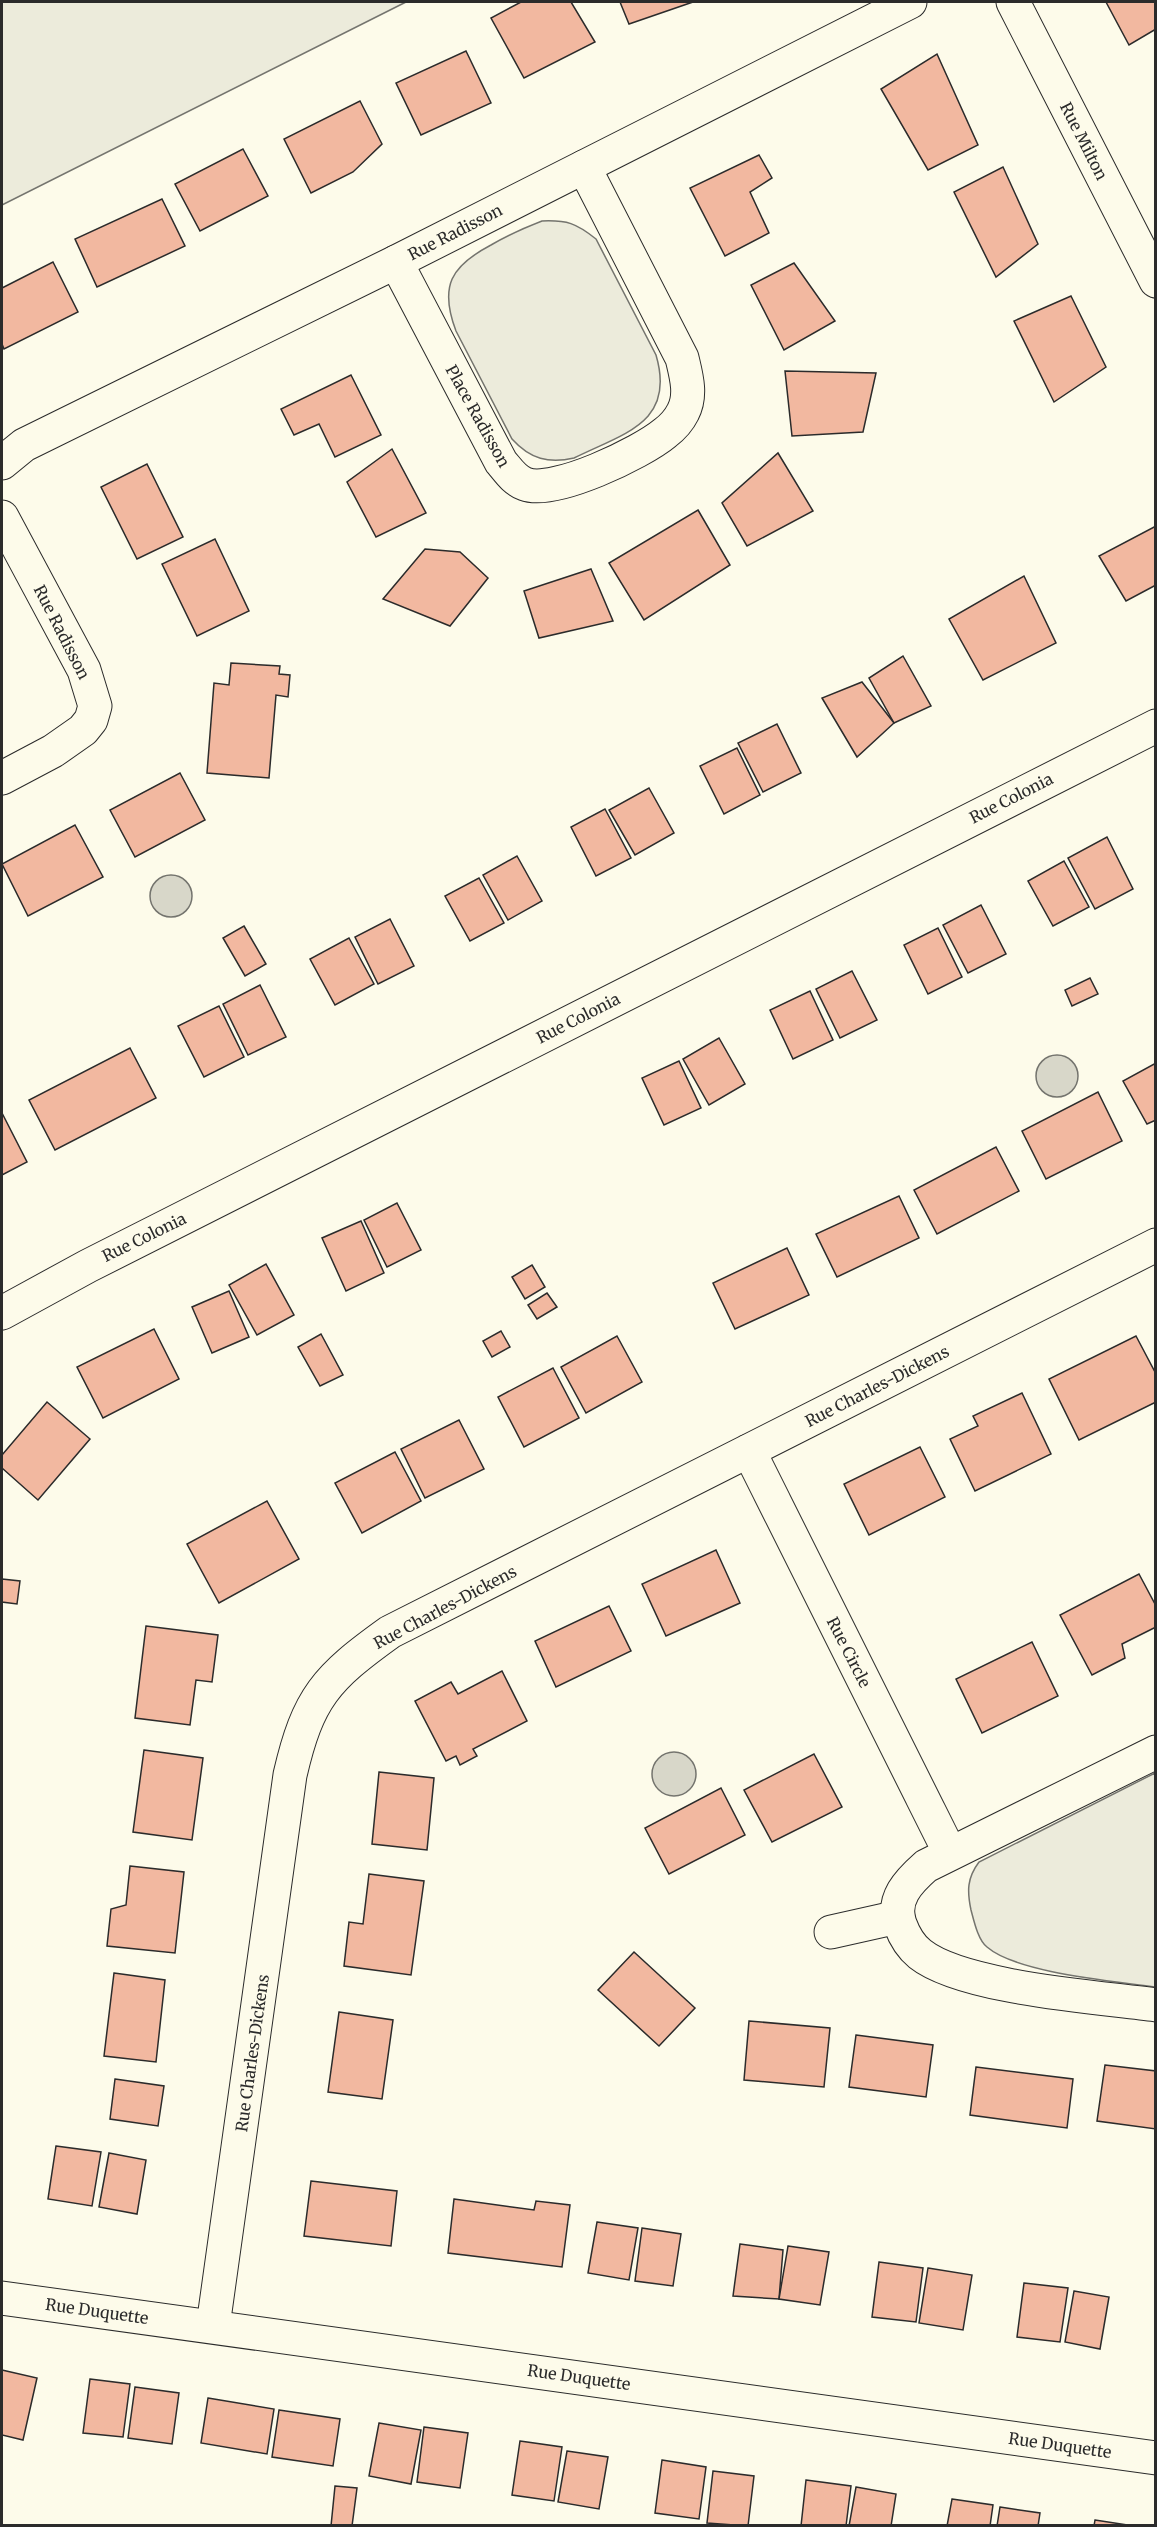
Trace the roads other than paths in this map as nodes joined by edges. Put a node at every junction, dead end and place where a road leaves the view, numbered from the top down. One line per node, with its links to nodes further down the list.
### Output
1 (910, 2): 3 (street, Rue Radisson)
2 (1013, 2): 5 (street, Rue Milton)
3 (584, 167): 4 (street, Rue Radisson); 4 (street, Place Radisson)
4 (396, 262): 6 (street, Rue Radisson)
5 (1155, 281)
6 (2, 463)
7 (2, 517): 9 (street, Rue Radisson)
8 (1155, 726): 11 (street, Rue Colonia)
9 (2, 778)
10 (1155, 1245): 12 (street, Rue Charles-Dickens)
11 (2, 1313)
12 (749, 1451): 14 (street, Rue Circle); 19 (street, Rue Charles-Dickens)
13 (1155, 1752): 14 (street)
14 (950, 1853): 15 (street)
15 (898, 1917): 16 (street); 17 (street)
16 (831, 1932)
17 (1155, 2005)
18 (2, 2298): 19 (street, Rue Duquette)
19 (213, 2326): 20 (street, Rue Duquette)
20 (1155, 2458)

